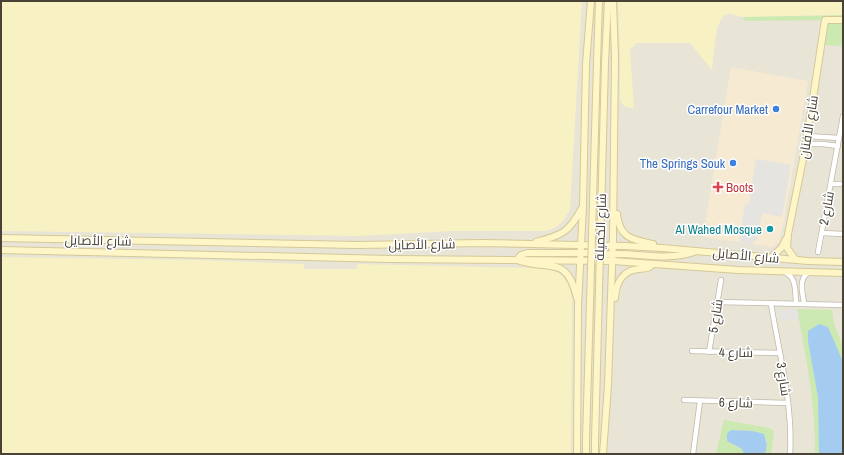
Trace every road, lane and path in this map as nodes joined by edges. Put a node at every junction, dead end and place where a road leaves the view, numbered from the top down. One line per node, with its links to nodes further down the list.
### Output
1 (591, 1): 18 (main road)
2 (599, 1): 59 (main road, شارع الخميلة, bridge)
3 (608, 1): 60 (main road, شارع الخميلة, bridge)
4 (613, 1): 17 (main road)
5 (843, 20): 7 (main road, شارع الأفنان)
6 (843, 116): 10 (street, شارع 2)
7 (807, 136): 8 (street); 11 (main road, شارع الأفنان)
8 (816, 137): 9 (street); 12 (street)
9 (828, 138): 10 (street); 13 (street)
10 (839, 138): 14 (street, شارع 2)
11 (806, 144): 12 (street); 20 (main road, شارع الأفنان)
12 (816, 144): 13 (street)
13 (828, 144): 14 (street)
14 (838, 146): 15 (street, شارع 2)
15 (831, 184): 16 (street); 19 (street, شارع 2)
16 (843, 184)
17 (614, 198): 25 (main road); 26 (main road)
18 (583, 206): 23 (main road); 24 (main road)
19 (822, 233): 21 (street); 29 (street, شارع 2)
20 (788, 234): 32 (main road, شارع الأفنان); 33 (main road, شارع الأفنان)
21 (843, 234)
22 (1, 238): 23 (main road, شارع الأصايل)
23 (528, 244): 24 (main road, شارع الأصايل)
24 (581, 245): 25 (main road, شارع الأصايل); 30 (main road)
25 (613, 246): 26 (main road, شارع الأصايل); 30 (main road); 31 (main road)
26 (662, 248): 28 (main road, شارع الأصايل)
27 (1, 250): 34 (main road, شارع الأصايل)
28 (698, 251): 31 (main road); 32 (main road, شارع الأصايل)
29 (818, 252)
30 (581, 253): 34 (main road); 35 (main road)
31 (613, 254): 35 (main road); 36 (main road)
32 (772, 257): 33 (main road, شارع الأصايل)
33 (795, 259): 37 (main road, شارع الأصايل)
34 (517, 260): 35 (main road, شارع الأصايل); 50 (main road)
35 (580, 261): 36 (main road, شارع الأصايل); 50 (main road)
36 (613, 261): 38 (main road, شارع الأصايل); 51 (main road)
37 (843, 262)
38 (653, 264): 39 (main road, شارع الأصايل); 51 (main road)
39 (784, 272): 40 (main road, شارع الأصايل); 43 (street)
40 (811, 272): 41 (main road, شارع الأصايل); 44 (street)
41 (843, 273)
42 (720, 280): 45 (street, شارع 5)
43 (794, 282): 44 (street); 47 (street)
44 (802, 282): 48 (street)
45 (717, 302): 46 (street); 53 (street, شارع 5)
46 (771, 304): 47 (street); 54 (street, شارع 3)
47 (796, 304): 48 (street)
48 (804, 304): 49 (street)
49 (843, 305)
50 (578, 306): 58 (main road)
51 (610, 313): 61 (main road)
52 (692, 351): 53 (street, شارع 4)
53 (709, 352): 54 (street, شارع 4)
54 (780, 353): 57 (street, شارع 3)
55 (684, 400): 56 (street, شارع 6)
56 (700, 401): 57 (street, شارع 6); 62 (street)
57 (788, 403): 63 (street, شارع 3)
58 (578, 454)
59 (586, 454)
60 (595, 454)
61 (603, 454)
62 (693, 454)
63 (790, 454)

